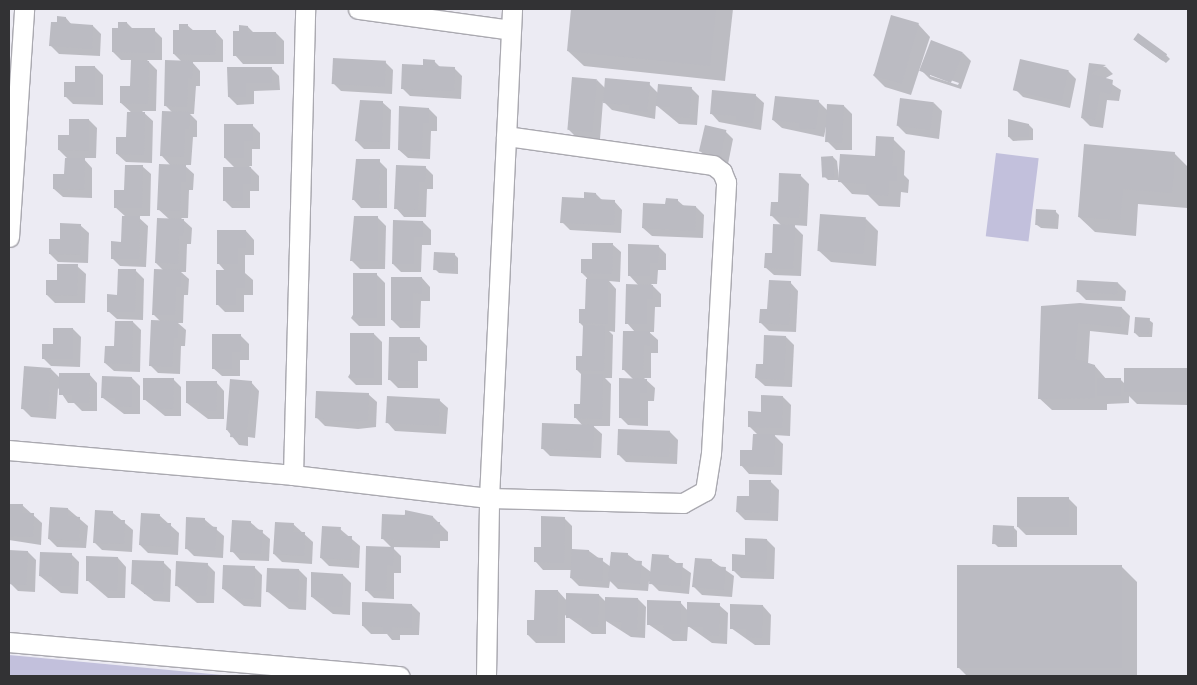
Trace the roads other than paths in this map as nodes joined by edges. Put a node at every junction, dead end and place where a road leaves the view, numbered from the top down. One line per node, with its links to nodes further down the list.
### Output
1 (24, 9): 7 (street)
2 (305, 9): 9 (street)
3 (358, 9): 5 (street)
4 (512, 9): 5 (street)
5 (511, 30): 6 (street)
6 (506, 136): 10 (street); 10 (street)
7 (9, 237)
8 (9, 450): 9 (street)
9 (293, 475): 10 (street)
10 (490, 498): 13 (street)
11 (9, 642): 12 (street)
12 (400, 676)
13 (486, 676)

